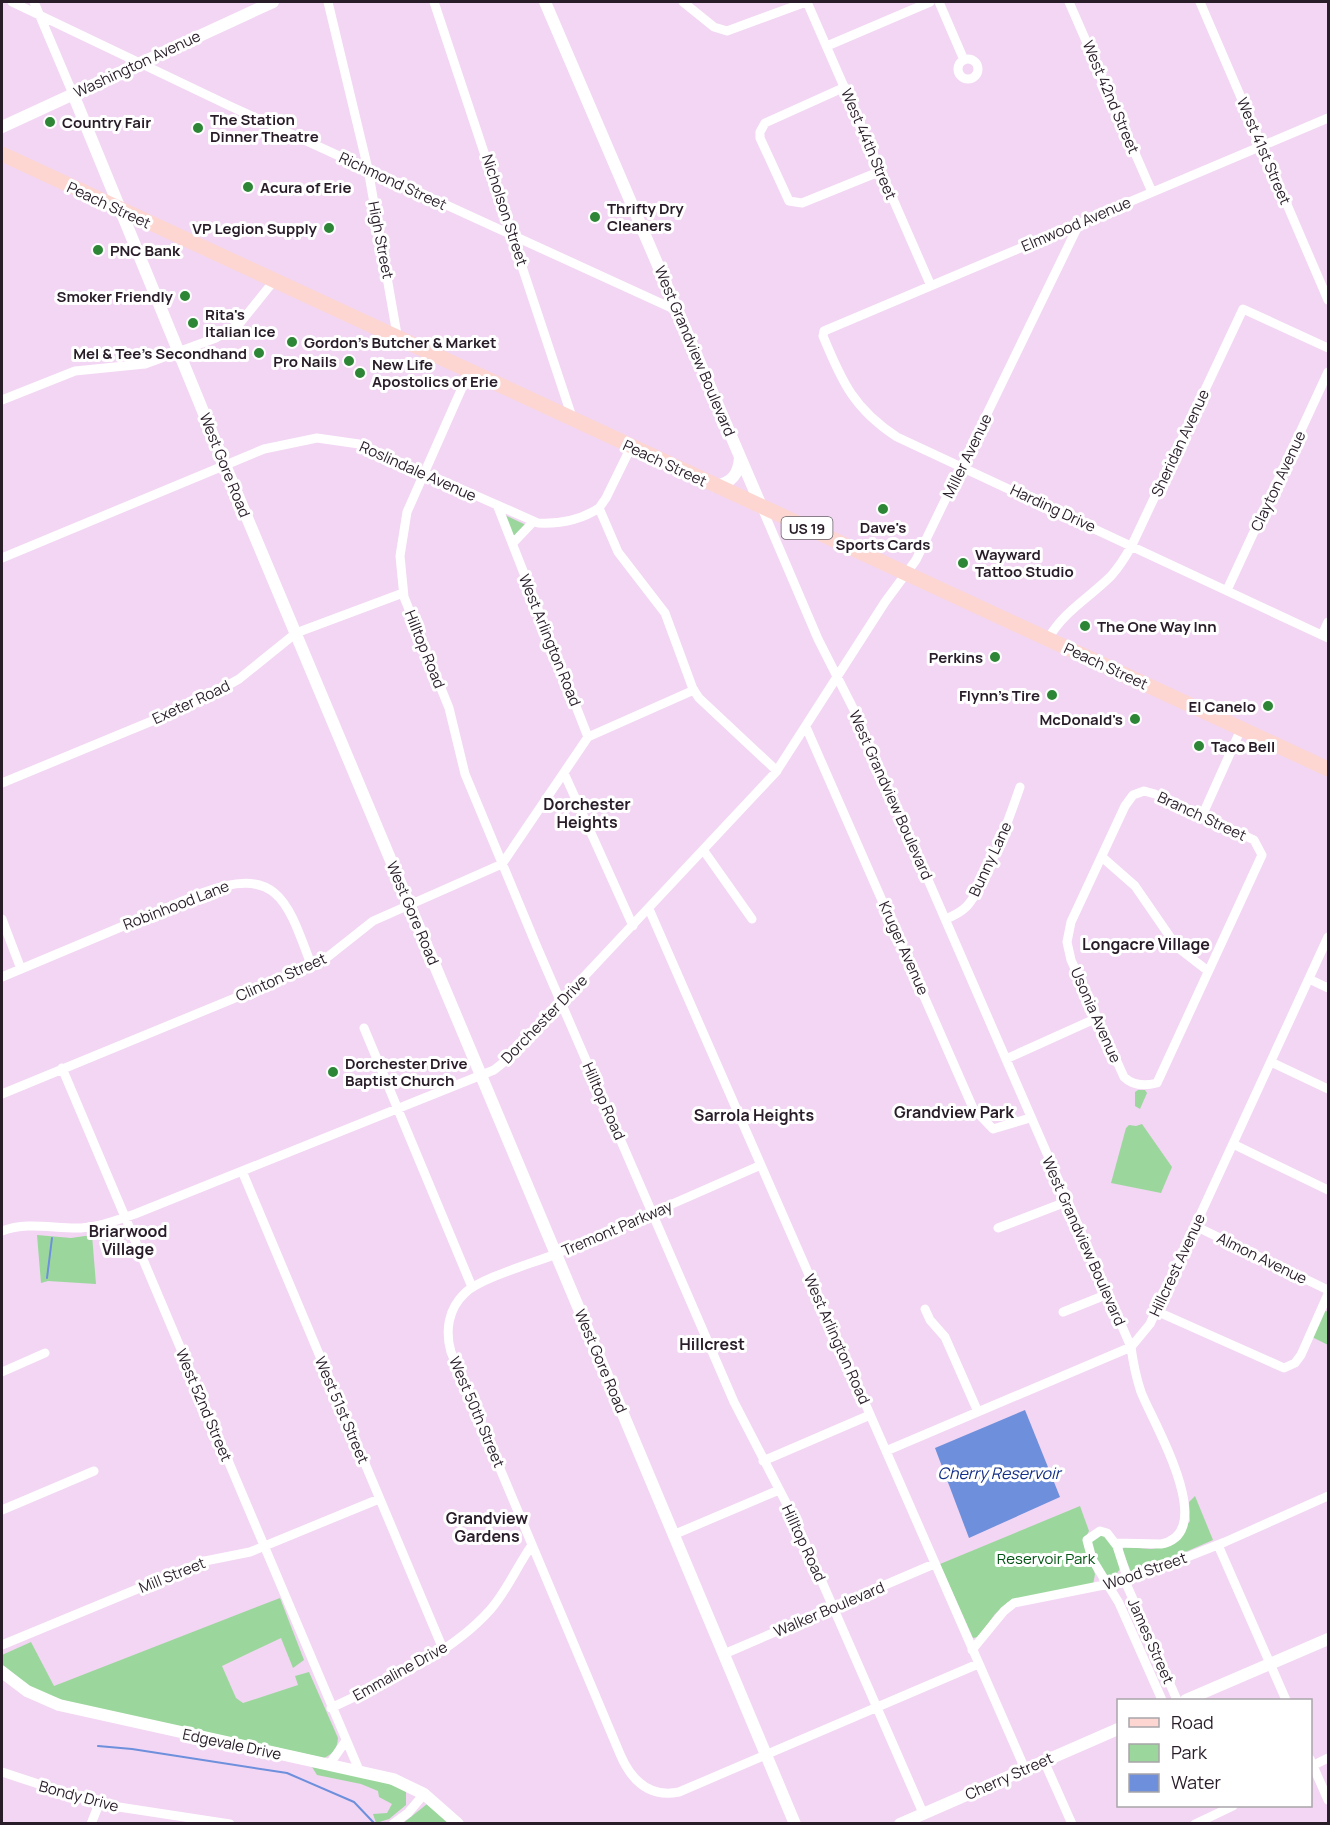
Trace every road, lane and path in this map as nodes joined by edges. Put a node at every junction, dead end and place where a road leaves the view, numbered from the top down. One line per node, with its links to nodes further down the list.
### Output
1 (12, 2): 13 (street, Richmond Street)
2 (34, 2): 13 (street, West Gore Road)
3 (273, 2): 16 (street, Washington Avenue)
4 (328, 2): 23 (street, High Street)
5 (434, 2): 28 (street, Nicholson Street)
6 (545, 2): 32 (street, West Grandview Boulevard)
7 (683, 2): 8 (street)
8 (807, 2): 14 (street, West 44th Street)
9 (930, 2): 14 (street)
10 (939, 2): 15 (street)
11 (1069, 2): 25 (street, West 42nd Street)
12 (1200, 2): 21 (street, West 41st Street)
13 (39, 14): 16 (street, Richmond Street); 18 (street, West Gore Road)
14 (827, 46): 17 (street, West 44th Street)
15 (964, 60)
16 (140, 63): 18 (street, Washington Avenue); 23 (street, Richmond Street)
17 (845, 87): 24 (street, West 44th Street); 24 (street)
18 (73, 94): 20 (street, Washington Avenue); 26 (street, West Gore Road)
19 (1329, 118): 21 (street, Elmwood Avenue)
20 (2, 127)
21 (1262, 146): 25 (street, Elmwood Avenue); 31 (street, West 41st Street)
22 (2, 154): 26 (main road, Peach Street / US 19)
23 (368, 169): 28 (street, Richmond Street); 34 (street, High Street)
24 (881, 171): 30 (street, West 44th Street)
25 (1152, 192): 27 (street, Elmwood Avenue)
26 (121, 210): 29 (main road, Peach Street / US 19); 36 (street, West Gore Road)
27 (1079, 224): 30 (street, Elmwood Avenue); 44 (street, Miller Avenue)
28 (513, 236): 32 (street, Richmond Street); 40 (street, Nicholson Street)
29 (273, 282): 34 (main road, Peach Street / US 19); 36 (street)
30 (931, 286): 33 (street, Elmwood Avenue)
31 (1329, 300)
32 (678, 311): 42 (street, West Grandview Boulevard)
33 (824, 331): 44 (street, Harding Drive)
34 (398, 340): 37 (main road, Peach Street / US 19)
35 (1329, 348): 52 (street, Sheridan Avenue)
36 (179, 353): 39 (street); 43 (street, West Gore Road)
37 (469, 372): 40 (main road, Peach Street / US 19); 45 (street, Hilltop Road)
38 (1329, 372): 55 (street, Clayton Avenue)
39 (2, 400)
40 (573, 420): 41 (main road, Peach Street / US 19)
41 (631, 447): 46 (main road, Peach Street / US 19); 48 (street)
42 (740, 456): 46 (street); 49 (street, West Grandview Boulevard)
43 (225, 465): 45 (street, Roslindale Avenue); 53 (street, Roslindale Avenue); 58 (street, West Gore Road)
44 (962, 467): 52 (street, Harding Drive); 54 (street, Miller Avenue)
45 (424, 473): 47 (street, Roslindale Avenue); 56 (street, Hilltop Road)
46 (715, 486): 49 (main road, Peach Street / US 19)
47 (498, 507): 50 (street, Roslindale Avenue); 51 (street, West Arlington Road)
48 (599, 508): 50 (street, Roslindale Avenue); 62 (street)
49 (762, 508): 54 (main road, Peach Street / US 19); 61 (street, West Grandview Boulevard)
50 (533, 522): 51 (street)
51 (513, 543): 65 (street, West Arlington Road)
52 (1132, 545): 55 (street, Harding Drive); 60 (street, Sheridan Avenue)
53 (2, 558)
54 (906, 574): 60 (main road, Peach Street / US 19); 61 (street, Miller Avenue)
55 (1227, 590): 59 (street, Harding Drive)
56 (403, 592): 58 (street, Exeter Road); 75 (street, Hilltop Road)
57 (1329, 622): 59 (street)
58 (296, 633): 69 (street, Exeter Road); 76 (street, West Gore Road)
59 (1325, 636)
60 (1048, 639): 64 (main road, Peach Street / US 19)
61 (838, 679): 63 (street, Dorchester Drive); 80 (street, West Grandview Boulevard)
62 (694, 690): 65 (street); 67 (street)
63 (806, 727): 67 (street, Dorchester Drive); 99 (street, Kruger Avenue)
64 (1241, 729): 66 (main road, Peach Street / US 19); 72 (street)
65 (588, 737): 68 (street)
66 (1329, 769)
67 (777, 771): 73 (street, Dorchester Drive)
68 (564, 773): 75 (street); 81 (street)
69 (2, 783)
70 (1020, 787): 80 (street, Bunny Lane)
71 (1138, 792): 72 (street, Branch Street); 74 (street, Usonia Avenue)
72 (1202, 816): 85 (street, Branch Street)
73 (704, 851): 77 (street, Dorchester Drive); 79 (street)
74 (1102, 857): 85 (street); 90 (street, Usonia Avenue)
75 (502, 864): 76 (street, Clinton Street); 89 (street, Hilltop Road)
76 (410, 904): 83 (street, Clinton Street); 95 (street, West Gore Road)
77 (649, 909): 81 (street, Dorchester Drive); 101 (street, West Arlington Road)
78 (2, 919): 84 (street)
79 (752, 919)
80 (946, 919): 92 (street, West Grandview Boulevard)
81 (633, 926): 89 (street, Dorchester Drive)
82 (1329, 937): 87 (street, Hillcrest Avenue)
83 (312, 967): 84 (street, Robinhood Lane); 94 (street, Clinton Street)
84 (21, 969): 86 (street, Robinhood Lane)
85 (1208, 971): 90 (street, Usonia Avenue)
86 (2, 977)
87 (1309, 979): 88 (street); 93 (street, Hillcrest Avenue)
88 (1329, 988)
89 (561, 1002): 95 (street, Dorchester Drive); 105 (street, Hilltop Road)
90 (1097, 1018): 92 (street)
91 (364, 1028): 98 (street)
92 (1006, 1059): 99 (street, West Grandview Boulevard)
93 (1271, 1062): 96 (street); 100 (street, Hillcrest Avenue)
94 (62, 1068): 97 (street, Clinton Street); 106 (street, West 52nd Street)
95 (482, 1075): 98 (street, Dorchester Drive); 110 (street, West Gore Road)
96 (1329, 1089)
97 (2, 1094)
98 (397, 1108): 102 (street, Dorchester Drive); 111 (street)
99 (1030, 1118): 104 (street, West Grandview Boulevard)
100 (1233, 1144): 103 (street); 107 (street, Hillcrest Avenue)
101 (761, 1165): 105 (street, Tremont Parkway); 121 (street, West Arlington Road)
102 (243, 1171): 106 (street, Dorchester Drive); 127 (street, West 51st Street)
103 (1329, 1190)
104 (1066, 1202): 108 (street); 113 (street, West Grandview Boulevard)
105 (653, 1213): 110 (street, Tremont Parkway); 123 (street, Hilltop Road)
106 (126, 1217): 109 (street, Dorchester Drive); 131 (street, West 52nd Street)
107 (1195, 1226): 112 (street, Almon Avenue); 115 (street, Hillcrest Avenue)
108 (998, 1228)
109 (2, 1231)
110 (556, 1254): 111 (street, Tremont Parkway); 129 (street, West Gore Road)
111 (472, 1287): 132 (street, West 50th Street)
112 (1329, 1292): 115 (street)
113 (1108, 1294): 116 (street); 117 (street, West Grandview Boulevard)
114 (925, 1309): 120 (street)
115 (1156, 1311): 117 (street, Hillcrest Avenue)
116 (1063, 1312)
117 (1131, 1347): 120 (street, Hillcrest Avenue); 130 (street, West Grandview Boulevard)
118 (45, 1353): 119 (street)
119 (2, 1372)
120 (978, 1412): 122 (street, Hillcrest Avenue)
121 (870, 1415): 122 (street, West Arlington Road); 123 (street)
122 (886, 1451): 134 (street, West Arlington Road)
123 (763, 1461): 125 (street, Hilltop Road)
124 (94, 1472): 128 (street)
125 (779, 1490): 129 (street); 137 (street, Hilltop Road)
126 (1329, 1496): 133 (street, Wood Street)
127 (379, 1498): 131 (street, Mill Street); 140 (street, West 51st Street)
128 (2, 1510)
129 (673, 1534): 142 (street, West Gore Road)
130 (1115, 1544): 135 (street, James Street); 136 (street, James Street)
131 (263, 1545): 139 (street, Mill Street); 151 (street, West 52nd Street)
132 (532, 1545): 140 (street, Emmaline Drive); 154 (street, West 50th Street)
133 (1218, 1545): 135 (street, Wood Street); 144 (street)
134 (934, 1564): 137 (street, Walker Boulevard); 141 (street, West Arlington Road)
135 (1126, 1580): 136 (street, Wood Street); 147 (street, James Street)
136 (1108, 1585): 141 (street, Wood Street); 146 (street, James Street)
137 (834, 1607): 142 (street, Walker Boulevard); 150 (street, Hilltop Road)
138 (1329, 1639): 144 (street)
139 (2, 1645)
140 (443, 1649): 151 (street, Emmaline Drive)
141 (972, 1650): 143 (street, West Arlington Road)
142 (724, 1654): 154 (street, West Gore Road)
143 (978, 1664): 150 (street); 159 (street, West Arlington Road)
144 (1271, 1664): 148 (street); 149 (street)
145 (2, 1672): 158 (street, Edgevale Drive)
146 (1161, 1699)
147 (1176, 1699)
148 (1191, 1699)
149 (1285, 1699)
150 (877, 1707): 154 (street); 166 (street, Hilltop Road)
151 (331, 1708): 153 (street, West 52nd Street)
152 (1117, 1730): 156 (street, Cherry Street)
153 (345, 1742): 158 (street); 160 (street, West 52nd Street)
154 (766, 1754): 171 (street, West Gore Road)
155 (1329, 1758): 157 (street)
156 (1044, 1761): 159 (street, Cherry Street); 173 (street)
157 (1312, 1763): 163 (street)
158 (329, 1765): 160 (street, Edgevale Drive)
159 (1025, 1769): 166 (street, Cherry Street)
160 (359, 1770): 162 (street, Edgevale Drive)
161 (2, 1773): 164 (street, Bondy Drive)
162 (424, 1794): 169 (street); 170 (street, Edgevale Drive)
163 (1329, 1800)
164 (99, 1804): 167 (street); 168 (street, Bondy Drive)
165 (1231, 1807): 174 (street)
166 (922, 1817): 172 (street, Cherry Street)
167 (91, 1824)
168 (230, 1824)
169 (393, 1824)
170 (458, 1824)
171 (795, 1824)
172 (900, 1824)
173 (1072, 1824)
174 (1195, 1824)

